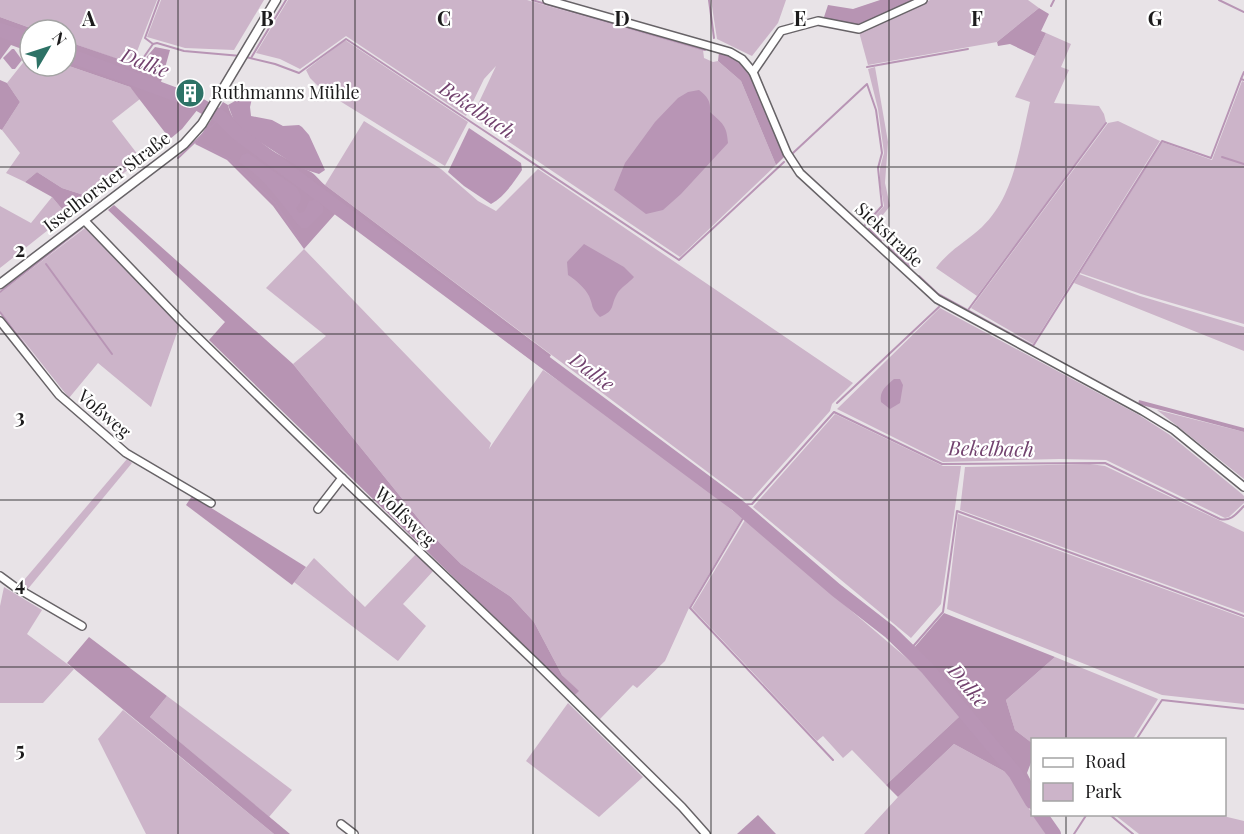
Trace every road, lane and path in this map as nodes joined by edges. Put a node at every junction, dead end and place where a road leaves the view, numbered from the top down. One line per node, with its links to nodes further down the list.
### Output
1 (276, 0): 5 (street, Isselhorster Straße)
2 (547, 0): 4 (street, Siekstraße)
3 (923, 0): 4 (street)
4 (753, 72): 9 (street, Siekstraße)
5 (84, 220): 6 (street, Isselhorster Straße); 8 (street, Wolfsweg)
6 (0, 284)
7 (0, 321): 10 (street, Voßweg)
8 (342, 478): 11 (street); 16 (street, Wolfsweg)
9 (1244, 486)
10 (211, 503)
11 (318, 509)
12 (0, 576): 13 (street)
13 (82, 626)
14 (341, 824): 15 (street)
15 (354, 834)
16 (706, 834)

